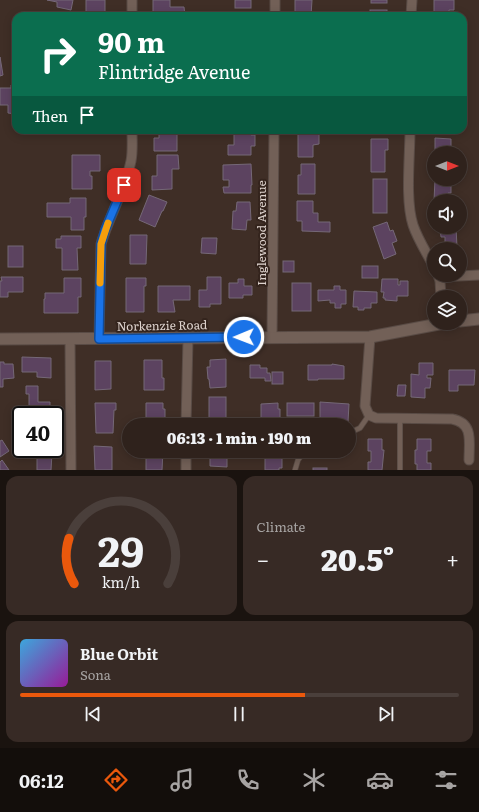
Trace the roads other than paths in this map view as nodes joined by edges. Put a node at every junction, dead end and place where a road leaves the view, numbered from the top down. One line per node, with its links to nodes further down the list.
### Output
1 (132, 0): 4 (street)
2 (275, 0): 5 (street)
3 (412, 0): 6 (street)
4 (132, 12)
5 (275, 12)
6 (411, 12)
7 (132, 134): 21 (street)
8 (274, 134): 16 (street, Inglewood Avenue)
9 (410, 134): 10 (street)
10 (427, 254)
11 (467, 275): 12 (street)
12 (479, 275)
13 (479, 319): 14 (street)
14 (467, 320)
15 (427, 326): 17 (street, Norkenzie Road)
16 (272, 337): 17 (street, Norkenzie Road); 18 (street, Norkenzie Road)
17 (370, 337): 22 (street)
18 (188, 338): 21 (street, Norkenzie Road); 23 (street)
19 (0, 339): 20 (street, Norkenzie Road)
20 (70, 339): 21 (street, Norkenzie Road); 29 (street)
21 (99, 339)
22 (369, 415): 24 (street); 25 (lane)
23 (186, 418)
24 (400, 418): 28 (street); 32 (lane)
25 (356, 429)
26 (186, 458): 30 (street)
27 (300, 458): 31 (lane)
28 (470, 460)
29 (71, 470)
30 (186, 470)
31 (295, 470)
32 (400, 470)

